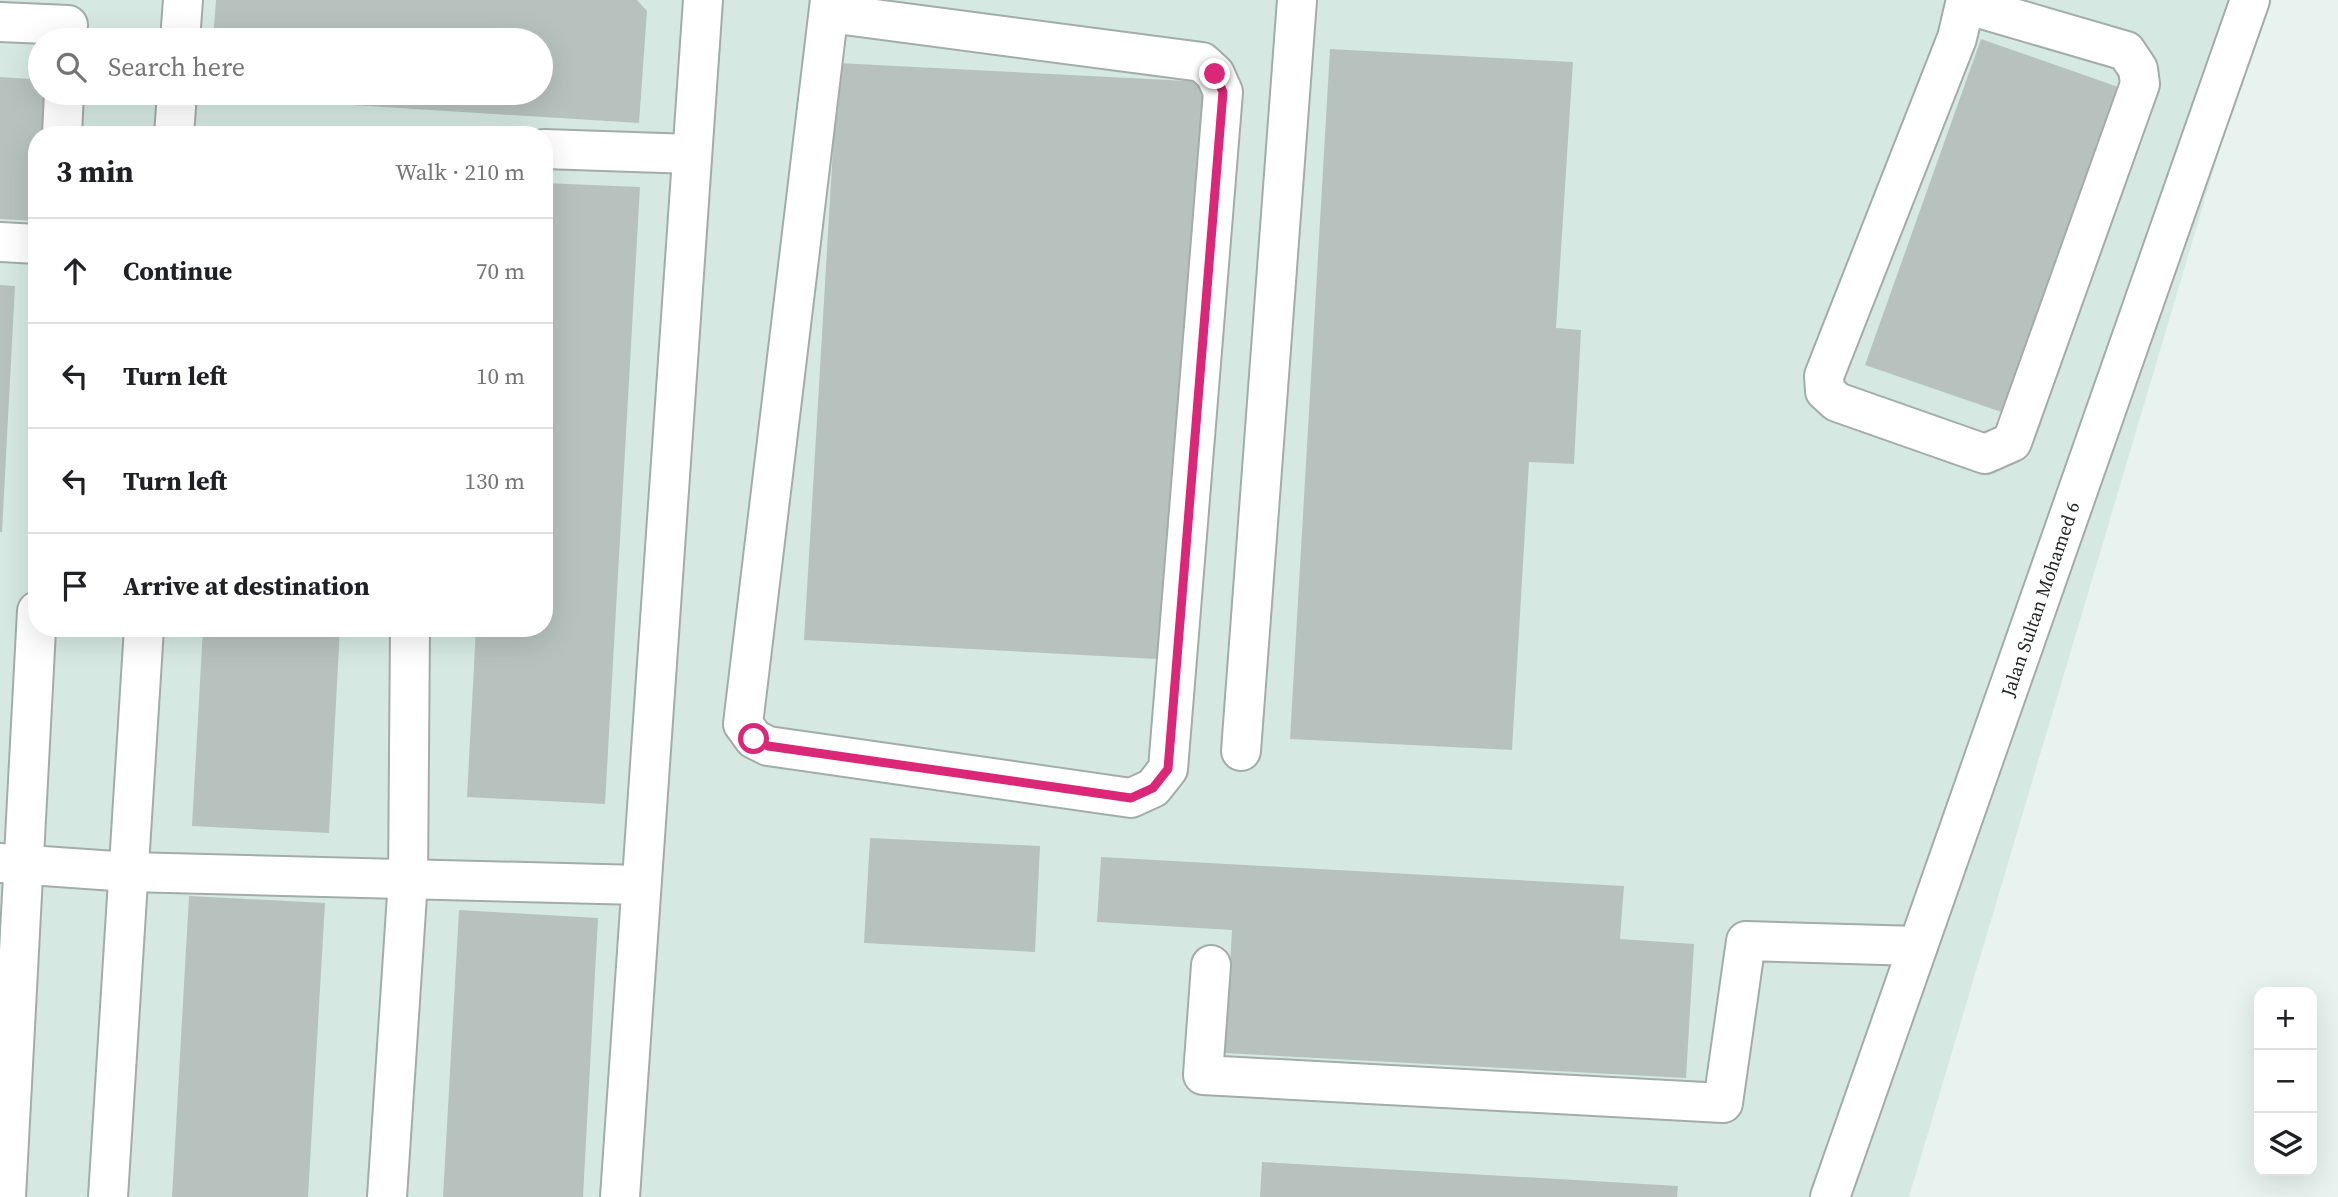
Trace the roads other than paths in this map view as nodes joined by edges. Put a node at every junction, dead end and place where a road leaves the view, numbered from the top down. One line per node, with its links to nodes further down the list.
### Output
1 (183, 0): 9 (street)
2 (703, 0): 15 (street)
3 (1297, 0): 21 (street)
4 (2250, 0): 26 (street, Jalan Sultan Mohamed 6)
5 (1965, 2): 5 (street)
6 (829, 7): 6 (street)
7 (0, 22): 8 (street)
8 (68, 22)
9 (181, 28)
10 (63, 105): 12 (street)
11 (176, 105): 13 (street)
12 (62, 126)
13 (175, 126)
14 (553, 149): 15 (street)
15 (692, 154): 25 (street)
16 (0, 242): 17 (street)
17 (28, 244)
18 (34, 637): 22 (street)
19 (143, 637): 23 (street)
20 (410, 637): 24 (street)
21 (1241, 751)
22 (12, 864): 23 (street); 28 (street)
23 (129, 872): 24 (street); 29 (street)
24 (408, 880): 25 (street); 30 (street)
25 (641, 885): 31 (street)
26 (1918, 946): 27 (street); 32 (street, Jalan Sultan Mohamed 6)
27 (1211, 965)
28 (6, 1197)
29 (108, 1197)
30 (387, 1197)
31 (620, 1197)
32 (1830, 1197)

